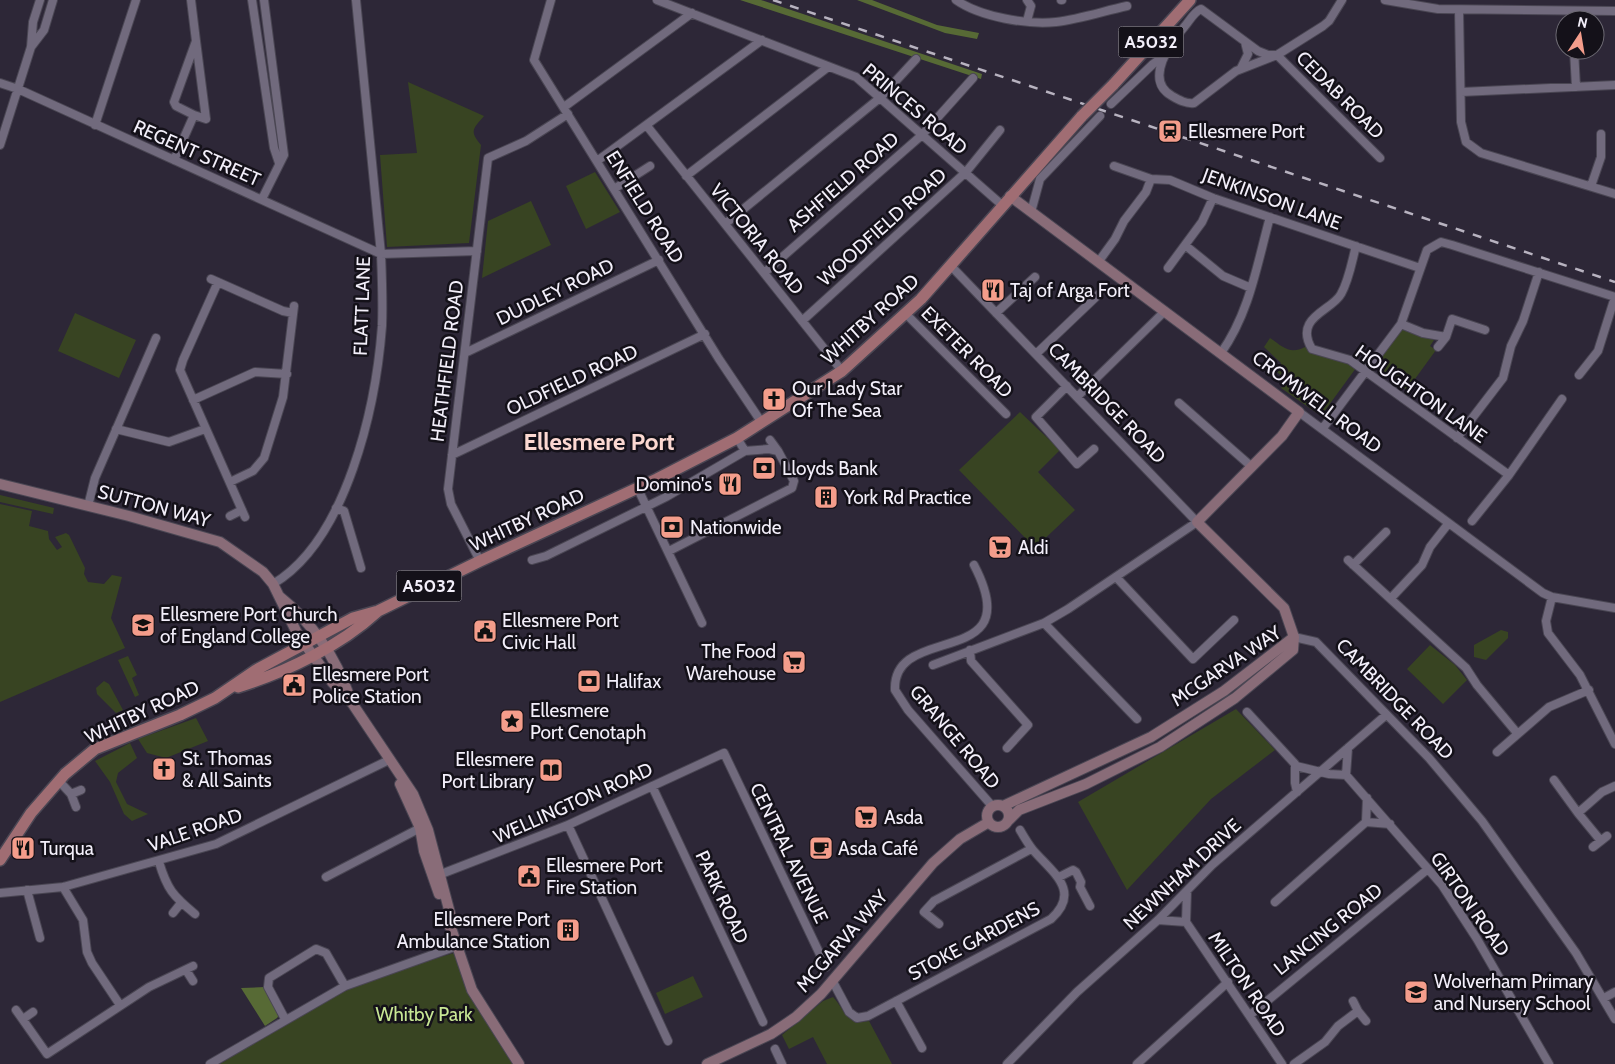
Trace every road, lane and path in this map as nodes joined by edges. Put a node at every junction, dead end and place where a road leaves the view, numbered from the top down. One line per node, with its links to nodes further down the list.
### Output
1 (40, 0): 25 (street)
2 (53, 0): 25 (street)
3 (136, 0): 45 (street)
4 (191, 0): 22 (street)
5 (252, 0): 31 (street)
6 (264, 0): 30 (street)
7 (356, 0): 73 (street, FLATT LANE)
8 (551, 0): 42 (street, ENFIELD ROAD)
9 (657, 0): 20 (street, PRINCES ROAD)
10 (956, 0): 21 (street)
11 (1190, 0): 63 (main road, WHITBY ROAD / A5032, bridge)
12 (1342, 0): 26 (street)
13 (1385, 0): 17 (street)
14 (1440, 0): 17 (street)
15 (1031, 1): 21 (street)
16 (1127, 6): 21 (street)
17 (1438, 9): 18 (street)
18 (1459, 10): 19 (street); 39 (street)
19 (1555, 11)
20 (692, 13): 23 (street, PRINCES ROAD); 42 (street)
21 (1027, 20)
22 (196, 40): 43 (street); 43 (street)
23 (762, 40): 32 (street, PRINCES ROAD); 46 (street)
24 (1244, 40): 26 (street); 27 (street); 33 (street)
25 (31, 47): 38 (street)
26 (1278, 54): 33 (street); 51 (street, CEDAB ROAD)
27 (1163, 58): 33 (street); 41 (street)
28 (916, 59): 40 (street)
29 (1575, 60): 37 (street)
30 (272, 61): 31 (street); 54 (street)
31 (262, 63): 54 (street)
32 (828, 67): 40 (street, PRINCES ROAD); 58 (street)
33 (1241, 68)
34 (973, 78): 49 (street, ASHFIELD ROAD)
35 (0, 83): 38 (street, REGENT STREET)
36 (1615, 85): 37 (street)
37 (1576, 87): 39 (street)
38 (18, 89): 45 (street, REGENT STREET); 50 (street)
39 (1460, 92): 60 (street)
40 (880, 97): 49 (street, PRINCES ROAD); 69 (street)
41 (1111, 104)
42 (566, 111): 53 (street, ENFIELD ROAD); 72 (street, HEATHFIELD ROAD)
43 (194, 115): 52 (street)
44 (1100, 116): 67 (street)
45 (95, 125): 52 (street, REGENT STREET)
46 (647, 126): 53 (street); 58 (street, VICTORIA ROAD)
47 (1000, 130): 57 (street, WOODFIELD ROAD)
48 (1601, 134): 60 (street)
49 (922, 135): 57 (street, PRINCES ROAD); 80 (street, ASHFIELD ROAD)
50 (0, 146)
51 (1380, 158)
52 (174, 160): 65 (street, REGENT STREET)
53 (597, 161): 61 (street, ENFIELD ROAD)
54 (279, 163): 65 (street)
55 (650, 166): 61 (street)
56 (1114, 166): 59 (street, JENKINSON LANE)
57 (966, 172): 66 (street, PRINCES ROAD); 88 (street, WOODFIELD ROAD)
58 (686, 176): 69 (street, VICTORIA ROAD)
59 (1151, 179): 64 (street, JENKINSON LANE); 75 (street)
60 (1591, 186): 62 (street)
61 (614, 188): 74 (street, ENFIELD ROAD)
62 (1615, 194)
63 (1010, 196): 66 (main road, WHITBY ROAD / A5032); 67 (street, CROMWELL ROAD)
64 (1213, 198): 68 (street, JENKINSON LANE); 70 (street)
65 (262, 199): 73 (street, REGENT STREET)
66 (1002, 205): 76 (main road, WHITBY ROAD / A5032)
67 (1031, 212): 75 (street, CROMWELL ROAD)
68 (1270, 217): 71 (street, JENKINSON LANE); 82 (street)
69 (725, 224): 80 (street, VICTORIA ROAD)
70 (1185, 245): 77 (street); 82 (street)
71 (1356, 246): 78 (street, JENKINSON LANE); 98 (street, HOUGHTON LANE)
72 (477, 251): 73 (street); 95 (street, HEATHFIELD ROAD)
73 (381, 254): 127 (street, FLATT LANE)
74 (659, 260): 91 (street, ENFIELD ROAD); 95 (street, DUDLEY ROAD)
75 (1098, 261): 85 (street, CROMWELL ROAD)
76 (951, 266): 86 (main road, WHITBY ROAD / A5032); 87 (street, CAMBRIDGE ROAD)
77 (1168, 268)
78 (1420, 268): 79 (street); 89 (street)
79 (1539, 272): 84 (street); 114 (street)
80 (764, 273): 88 (street, VICTORIA ROAD)
81 (1035, 277): 87 (street)
82 (1251, 288): 96 (street)
83 (1099, 294): 97 (street)
84 (1615, 297): 101 (street)
85 (1165, 311): 96 (street, CROMWELL ROAD); 103 (street)
86 (905, 313): 99 (main road, WHITBY ROAD / A5032); 108 (street, EXETER ROAD)
87 (996, 313): 97 (street, CAMBRIDGE ROAD)
88 (802, 321): 99 (street, VICTORIA ROAD)
89 (1401, 324): 92 (street); 98 (street)
90 (1485, 330): 92 (street)
91 (705, 334): 109 (street, ENFIELD ROAD); 119 (street, OLDFIELD ROAD)
92 (1446, 337): 94 (street)
93 (156, 338): 112 (street)
94 (1438, 347)
95 (465, 353): 119 (street, HEATHFIELD ROAD)
96 (1221, 353): 107 (street, CROMWELL ROAD)
97 (1036, 354): 102 (street, CAMBRIDGE ROAD)
98 (1365, 370): 111 (street); 114 (street, HOUGHTON LANE)
99 (842, 371): 109 (main road, WHITBY ROAD / A5032)
100 (287, 374): 105 (street); 105 (street); 122 (street)
101 (1580, 375)
102 (1067, 386): 103 (street, CAMBRIDGE ROAD); 116 (street)
103 (1077, 397): 130 (street, CAMBRIDGE ROAD)
104 (1562, 399): 121 (street)
105 (193, 400): 110 (street)
106 (1179, 403): 120 (street)
107 (1299, 412): 111 (street, CROMWELL ROAD); 120 (street)
108 (1006, 414)
109 (762, 423): 113 (main road, WHITBY ROAD / A5032)
110 (205, 428): 112 (street); 122 (street)
111 (1322, 428): 131 (street, CROMWELL ROAD)
112 (116, 429): 125 (street)
113 (737, 438): 117 (street); 124 (main road, WHITBY ROAD / A5032)
114 (1457, 438): 121 (street, HOUGHTON LANE)
115 (770, 440): 118 (street)
116 (1094, 449)
117 (745, 451): 118 (street); 126 (street)
118 (778, 451): 133 (street)
119 (452, 455): 135 (street, HEATHFIELD ROAD)
120 (1252, 467): 130 (street)
121 (1509, 475): 129 (street)
122 (230, 482): 128 (street)
123 (0, 484): 125 (street, SUTTON WAY)
124 (637, 487): 126 (street); 135 (main road, WHITBY ROAD / A5032)
125 (88, 506): 139 (street, SUTTON WAY)
126 (645, 506): 133 (street); 134 (street)
127 (336, 508): 137 (street); 139 (street, FLATT LANE)
128 (230, 516)
129 (1472, 521)
130 (1198, 522): 138 (street); 149 (street, CAMBRIDGE ROAD)
131 (1448, 524): 141 (street, CROMWELL ROAD); 142 (street)
132 (1386, 532): 142 (street)
133 (669, 551): 146 (street)
134 (532, 560)
135 (480, 561): 144 (main road, WHITBY ROAD / A5032)
136 (974, 565): 180 (street, GRANGE ROAD)
137 (361, 568)
138 (1116, 577): 145 (street); 147 (street)
139 (273, 584): 140 (street, SUTTON WAY)
140 (280, 596): 148 (street, SUTTON WAY); 150 (street, SUTTON WAY)
141 (1552, 597): 143 (street, CROMWELL ROAD); 155 (street)
142 (1392, 598): 161 (street)
143 (1615, 608)
144 (378, 611): 148 (main road, WHITBY ROAD / A5032); 151 (main road, WHITBY ROAD / A5032)
145 (1234, 620)
146 (702, 623)
147 (1044, 623): 152 (street); 160 (street)
148 (319, 636): 150 (main road, WHITBY ROAD / A5032); 151 (street, SUTTON WAY)
149 (1294, 637): 159 (street, CAMBRIDGE ROAD); 180 (street, MCGARVA WAY); 182 (street, MCGARVA WAY)
150 (305, 643): 153 (street, SUTTON WAY); 156 (main road, WHITBY ROAD / A5032)
151 (327, 648): 153 (main road, WHITBY ROAD / A5032); 157 (street, SUTTON WAY)
152 (970, 650): 154 (street); 163 (street)
153 (314, 655): 156 (main road, WHITBY ROAD / A5032); 157 (street, SUTTON WAY)
154 (933, 666)
155 (1589, 690): 161 (street); 162 (street)
156 (226, 691): 172 (main road, WHITBY ROAD / A5032)
157 (352, 703): 167 (street)
158 (1247, 712): 168 (street)
159 (1386, 715): 164 (street, NEWNHAM DRIVE); 217 (street, CAMBRIDGE ROAD)
160 (1137, 719)
161 (1518, 733): 165 (street)
162 (1615, 744)
163 (1006, 748)
164 (1348, 748): 169 (street, NEWNHAM DRIVE); 170 (street)
165 (1497, 752)
166 (724, 753): 173 (street, WELLINGTON ROAD); 211 (street, CENTRAL AVENUE)
167 (389, 760): 187 (street); 187 (street); 192 (street, VALE ROAD)
168 (1296, 766): 169 (street); 176 (street)
169 (1321, 771): 170 (street); 176 (street, NEWNHAM DRIVE)
170 (1346, 775): 178 (street, GIRTON ROAD)
171 (1554, 780): 181 (street)
172 (59, 781): 177 (street); 191 (main road, WHITBY ROAD / A5032)
173 (652, 786): 186 (street, WELLINGTON ROAD); 229 (street, PARK ROAD)
174 (1615, 786): 181 (street)
175 (81, 790): 177 (street)
176 (1297, 792): 199 (street, NEWNHAM DRIVE)
177 (71, 794): 179 (street)
178 (1367, 798): 184 (street); 185 (street, GIRTON ROAD)
179 (76, 807)
180 (998, 807): 182 (street); 183 (street)
181 (1578, 813): 189 (street)
182 (1009, 820): 183 (street)
183 (989, 822): 212 (street, MCGARVA WAY)
184 (1366, 822): 185 (street); 201 (street)
185 (1390, 824): 193 (street, GIRTON ROAD)
186 (568, 825): 194 (street, WELLINGTON ROAD); 230 (street)
187 (423, 826): 194 (street); 195 (street)
188 (1020, 830): 190 (street)
189 (1593, 847)
190 (1031, 848): 196 (street); 208 (street)
191 (0, 860)
192 (159, 862): 197 (street, VALE ROAD); 202 (street)
193 (1428, 868): 224 (street, LANCING ROAD); 241 (street, GIRTON ROAD)
194 (437, 876): 210 (street)
195 (326, 877)
196 (1059, 877): 203 (street); 218 (street, STOKE GARDENS)
197 (63, 887): 198 (street, VALE ROAD); 220 (street)
198 (27, 890): 200 (street, VALE ROAD); 209 (street)
199 (1187, 891): 206 (street, NEWNHAM DRIVE); 207 (street, MILTON ROAD)
200 (0, 893)
201 (1275, 902)
202 (181, 903): 204 (street); 205 (street)
203 (1090, 906)
204 (173, 913)
205 (195, 914)
206 (1158, 920): 207 (street, MILTON ROAD); 237 (street, NEWNHAM DRIVE)
207 (1186, 922): 214 (street, MILTON ROAD)
208 (939, 924)
209 (40, 938)
210 (457, 946): 215 (street); 234 (street)
211 (826, 967)
212 (832, 980): 218 (street, STOKE GARDENS); 235 (street, MCGARVA WAY)
213 (193, 981): 220 (street)
214 (1228, 982): 224 (street, MILTON ROAD); 238 (street)
215 (345, 986): 227 (street); 227 (street)
216 (1615, 992): 217 (street)
217 (1604, 998): 225 (street, CAMBRIDGE ROAD)
218 (896, 1001): 232 (street)
219 (1353, 1001): 222 (street)
220 (120, 1005): 226 (street)
221 (16, 1010): 226 (street)
222 (1358, 1011): 228 (street); 240 (street)
223 (33, 1012): 226 (street)
224 (1250, 1015): 239 (street, MILTON ROAD)
225 (1615, 1018)
226 (23, 1019)
227 (285, 1019): 233 (street)
228 (1366, 1021)
229 (763, 1022)
230 (668, 1041)
231 (775, 1048): 236 (street)
232 (922, 1048)
233 (210, 1064)
234 (519, 1064)
235 (706, 1064)
236 (782, 1064)
237 (1007, 1064)
238 (1137, 1064)
239 (1282, 1064)
240 (1294, 1064)
241 (1550, 1064)

